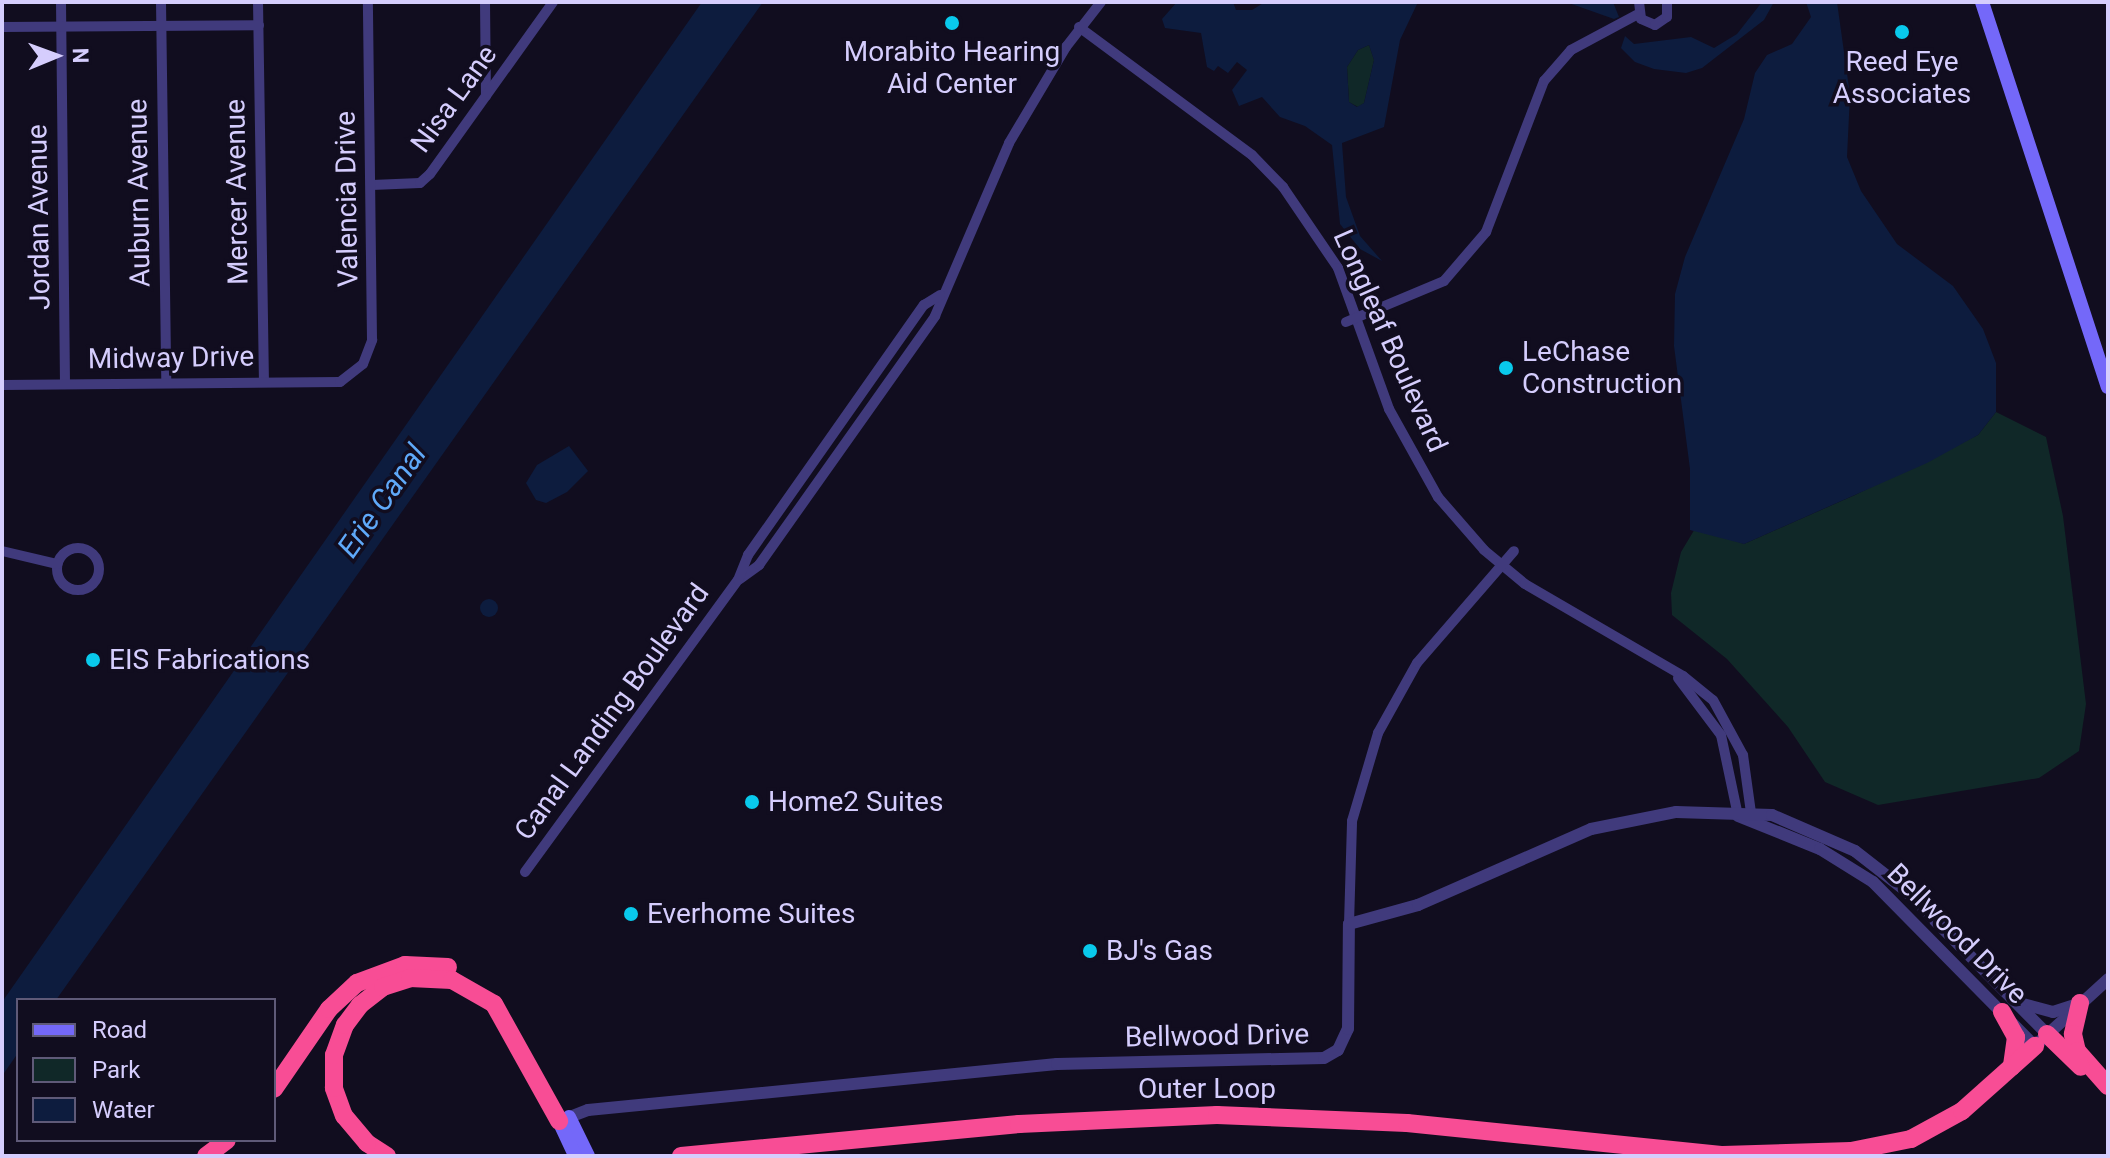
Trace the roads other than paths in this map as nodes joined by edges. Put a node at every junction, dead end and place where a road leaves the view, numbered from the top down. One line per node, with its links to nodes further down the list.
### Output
1 (61, 2): 15 (street, Jordan Avenue)
2 (161, 2): 13 (street, Auburn Avenue)
3 (258, 2): 12 (street, Mercer Avenue)
4 (368, 2): 18 (street, Valencia Drive)
5 (485, 2): 17 (street)
6 (553, 2): 17 (street, Nisa Lane)
7 (1101, 2): 16 (street, Canal Landing Boulevard)
8 (1639, 2): 11 (street)
9 (1667, 2): 11 (street)
10 (1982, 2): 26 (main road)
11 (1638, 14): 19 (street)
12 (259, 25): 13 (street); 21 (street, Mercer Avenue)
13 (161, 26): 15 (street); 24 (street, Auburn Avenue)
14 (2, 27): 15 (street)
15 (61, 27): 23 (street, Jordan Avenue)
16 (1079, 27): 19 (street, Longleaf Boulevard); 34 (street, Canal Landing Boulevard)
17 (486, 97): 18 (street, Nisa Lane)
18 (372, 185): 22 (street, Valencia Drive)
19 (1358, 317): 20 (street); 30 (street, Longleaf Boulevard)
20 (1346, 322)
21 (264, 381): 22 (street, Midway Drive); 24 (street, Midway Drive)
22 (340, 382)
23 (65, 383): 24 (street, Midway Drive); 25 (street, Midway Drive)
24 (166, 383)
25 (2, 385)
26 (2108, 387)
27 (2, 551): 29 (street)
28 (1514, 551): 30 (street)
29 (57, 564): 29 (street)
30 (1502, 566): 31 (street, Longleaf Boulevard); 35 (street)
31 (1661, 664): 32 (street, Longleaf Boulevard); 33 (street, Longleaf Boulevard)
32 (1738, 816): 33 (street, Bellwood Drive); 35 (street, Bellwood Drive)
33 (1751, 818): 38 (street, Bellwood Drive)
34 (525, 872)
35 (1349, 924): 44 (street, Bellwood Drive)
36 (2108, 979): 37 (street)
37 (2080, 1003): 38 (street); 39 (street); 42 (highway)
38 (2008, 1005): 39 (street, Bellwood Drive); 40 (highway)
39 (2041, 1040): 40 (highway, Outer Loop); 43 (highway)
40 (2012, 1067): 46 (highway, Outer Loop)
41 (276, 1086): 44 (highway)
42 (2108, 1086)
43 (2108, 1095)
44 (564, 1119): 48 (highway); 49 (main road); 50 (main road)
45 (224, 1142): 47 (highway)
46 (1725, 1155): 51 (highway, Outer Loop)
47 (206, 1156)
48 (387, 1156)
49 (575, 1156)
50 (588, 1156)
51 (681, 1156)

